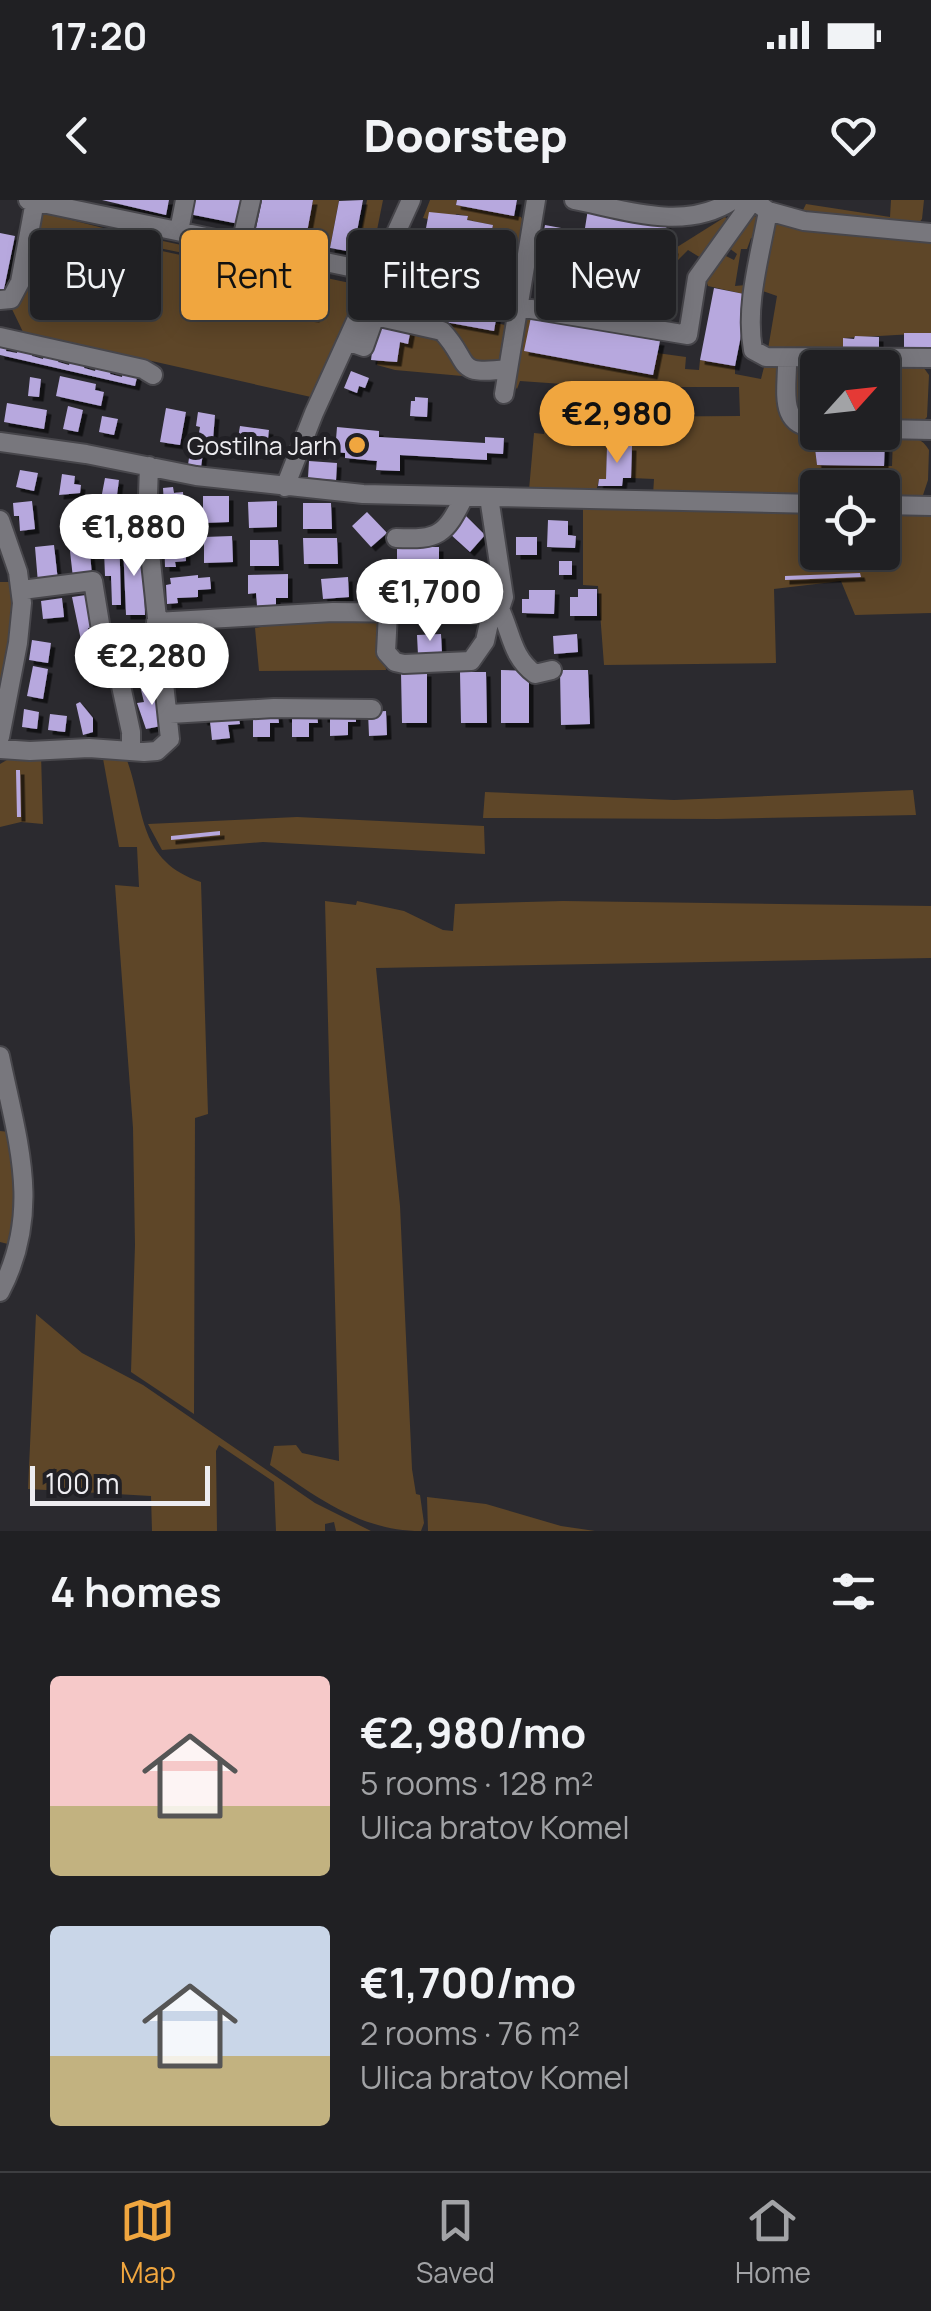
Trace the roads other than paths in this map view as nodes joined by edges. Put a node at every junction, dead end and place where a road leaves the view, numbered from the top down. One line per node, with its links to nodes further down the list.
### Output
1 (185, 200): 12 (street)
2 (251, 200): 10 (street)
3 (410, 200): 11 (street)
4 (536, 200): 16 (street)
5 (574, 200): 6 (street)
6 (733, 200)
7 (804, 200): 9 (street)
8 (32, 201): 12 (street); 14 (street)
9 (765, 207): 13 (street); 16 (street); 20 (street)
10 (245, 230)
11 (397, 230)
12 (179, 231)
13 (931, 233)
14 (0, 300)
15 (516, 306): 16 (street)
16 (520, 307): 22 (street)
17 (356, 320): 19 (street)
18 (0, 338): 23 (street)
19 (347, 340): 22 (street); 30 (street)
20 (787, 358): 21 (street); 25 (street)
21 (931, 358)
22 (507, 370): 24 (street)
23 (153, 375)
24 (504, 394)
25 (800, 426)
26 (900, 430): 27 (street)
27 (931, 430)
28 (0, 442): 29 (street)
29 (149, 466): 30 (street); 42 (street)
30 (285, 487): 31 (street)
31 (464, 496): 32 (street); 37 (street)
32 (489, 497): 33 (street); 39 (street)
33 (800, 503)
34 (900, 505): 35 (street)
35 (931, 506)
36 (0, 520): 38 (street)
37 (396, 538)
38 (22, 590): 43 (street); 47 (street)
39 (495, 612): 40 (street); 40 (street); 44 (street)
40 (388, 613): 42 (street)
41 (108, 620): 49 (street)
42 (156, 622): 46 (street)
43 (104, 648)
44 (552, 670)
45 (372, 709): 46 (street)
46 (170, 714): 49 (street)
47 (0, 737)
48 (0, 749): 49 (street)
49 (131, 751)
50 (0, 1056): 51 (street)
51 (0, 1292)

